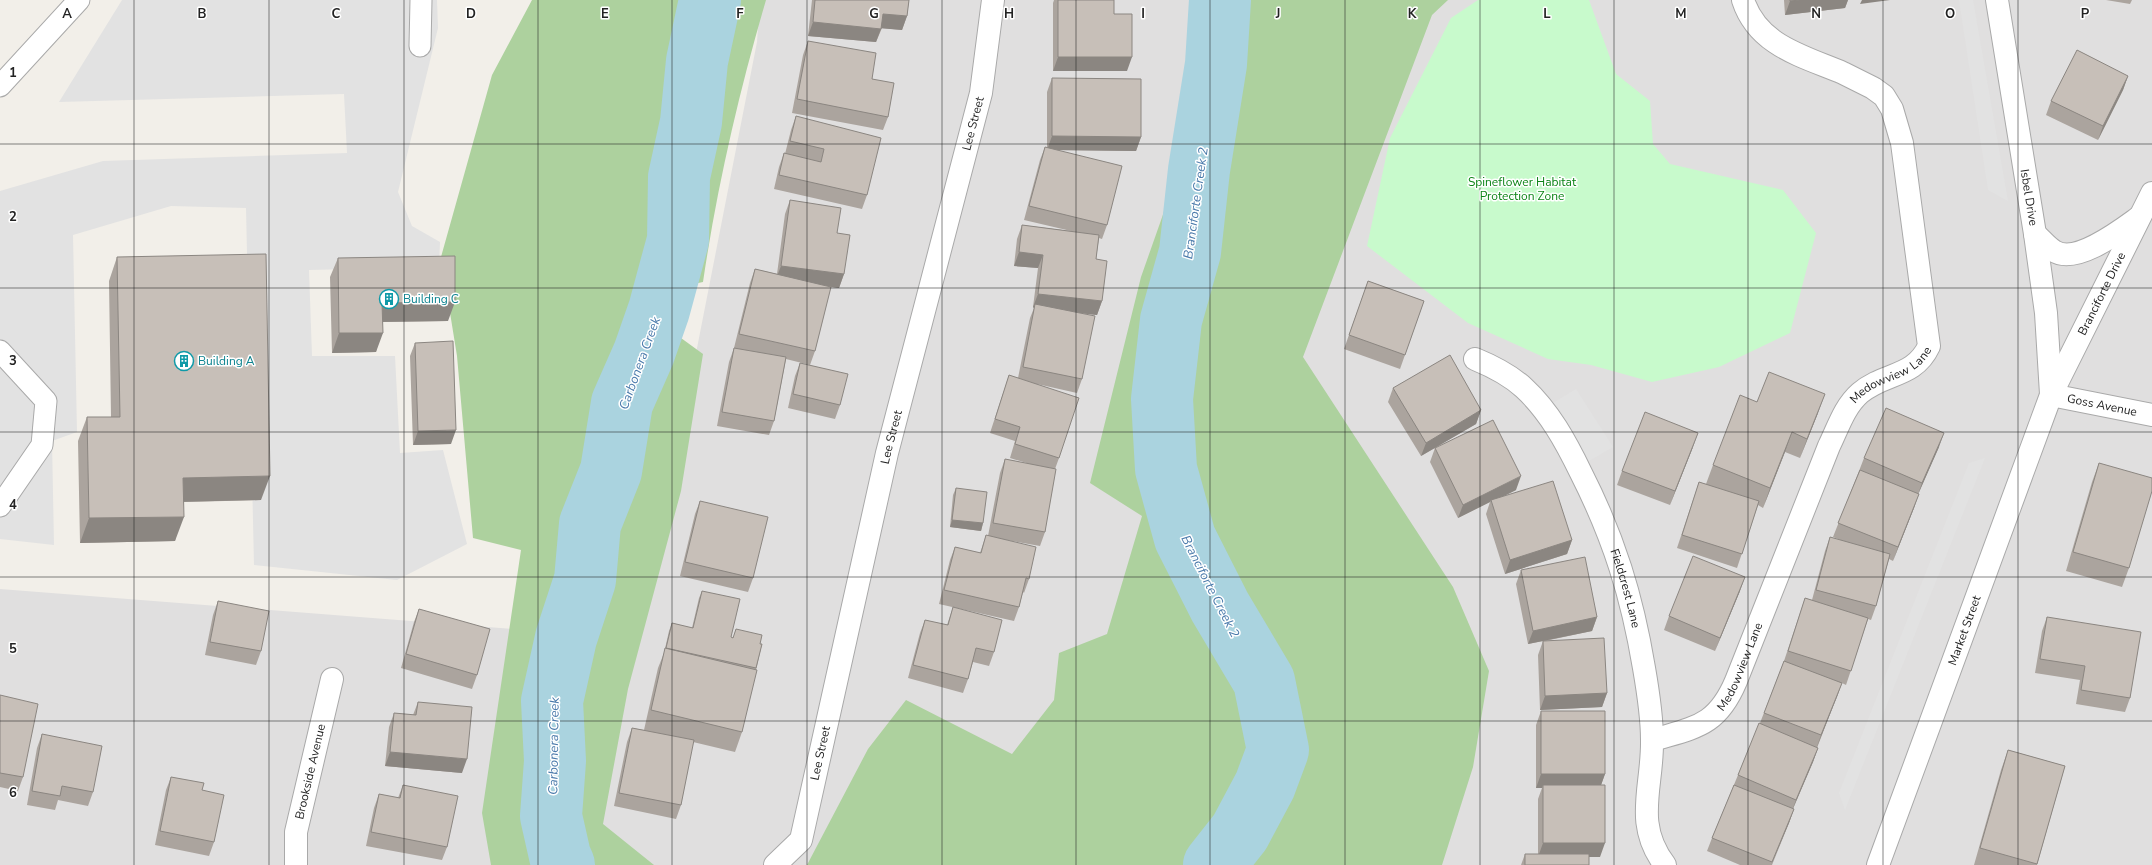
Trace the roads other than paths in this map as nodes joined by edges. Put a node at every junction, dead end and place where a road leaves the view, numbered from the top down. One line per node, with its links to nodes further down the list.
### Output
1 (79, 0): 7 (lane)
2 (421, 0): 6 (lane)
3 (993, 0): 19 (street, Lee Street)
4 (1743, 0): 17 (street, Medowview Lane)
5 (1997, 0): 10 (street, Isbel Drive)
6 (420, 46)
7 (0, 86)
8 (2152, 193): 9 (street, Branciforte Drive)
9 (2139, 218): 10 (street); 13 (street, Branciforte Drive)
10 (2035, 234): 13 (street, Isbel Drive)
11 (0, 351): 15 (lane)
12 (1474, 359): 17 (street, Fieldcrest Lane)
13 (2051, 395): 14 (street, Goss Avenue); 21 (street, Market Street)
14 (2152, 415)
15 (0, 506)
16 (332, 679): 18 (street, Brookside Avenue)
17 (1652, 740): 20 (street, Fieldcrest Lane)
18 (296, 865)
19 (776, 865)
20 (1665, 865)
21 (1878, 865)

